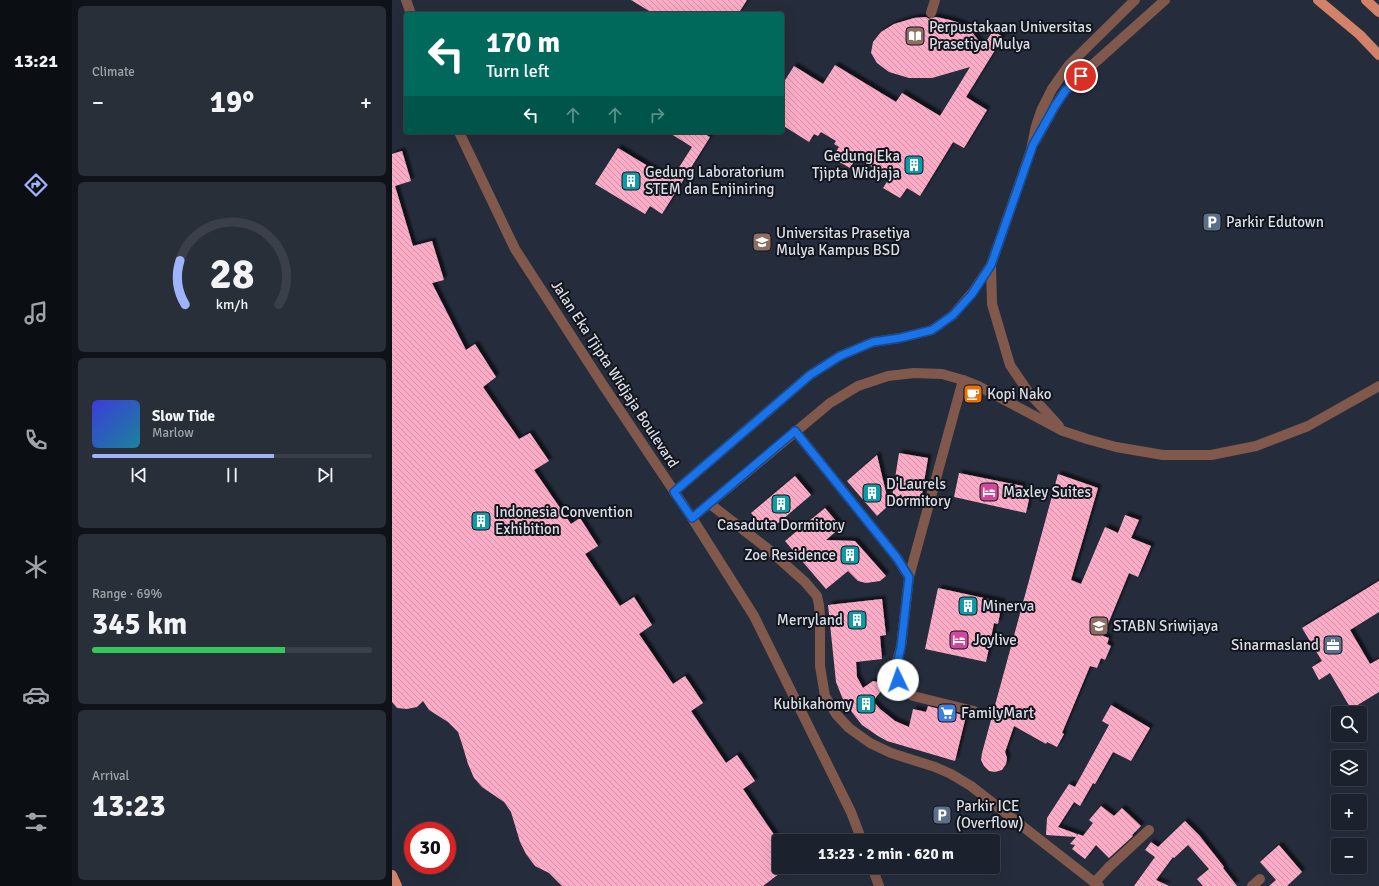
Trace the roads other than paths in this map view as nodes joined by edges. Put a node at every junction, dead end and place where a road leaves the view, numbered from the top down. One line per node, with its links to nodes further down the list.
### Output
1 (406, 0): 7 (street)
2 (935, 0): 9 (street)
3 (1135, 0): 12 (street)
4 (1165, 0): 12 (street)
5 (1318, 0): 10 (main road)
6 (1366, 0): 8 (main road)
7 (410, 12)
8 (1379, 12)
9 (931, 13)
10 (1379, 55)
11 (461, 134): 18 (street, Jalan Eka Tjipta Widjaja Boulevard)
12 (1033, 145): 13 (street)
13 (991, 265): 17 (street); 18 (street)
14 (963, 380): 16 (street); 17 (street); 21 (street)
15 (1379, 386): 17 (street)
16 (795, 431): 19 (street); 21 (street)
17 (1063, 431)
18 (674, 492): 20 (street, Jalan Eka Tjipta Widjaja Boulevard)
19 (710, 504): 20 (street); 27 (street)
20 (692, 518): 24 (street, Jalan Eka Tjipta Widjaja Boulevard)
21 (909, 577): 22 (street)
22 (974, 711)
23 (1149, 830): 27 (street)
24 (859, 834)
25 (875, 874): 29 (street)
26 (392, 875): 28 (main road)
27 (1097, 884)
28 (397, 886)
29 (879, 886)

